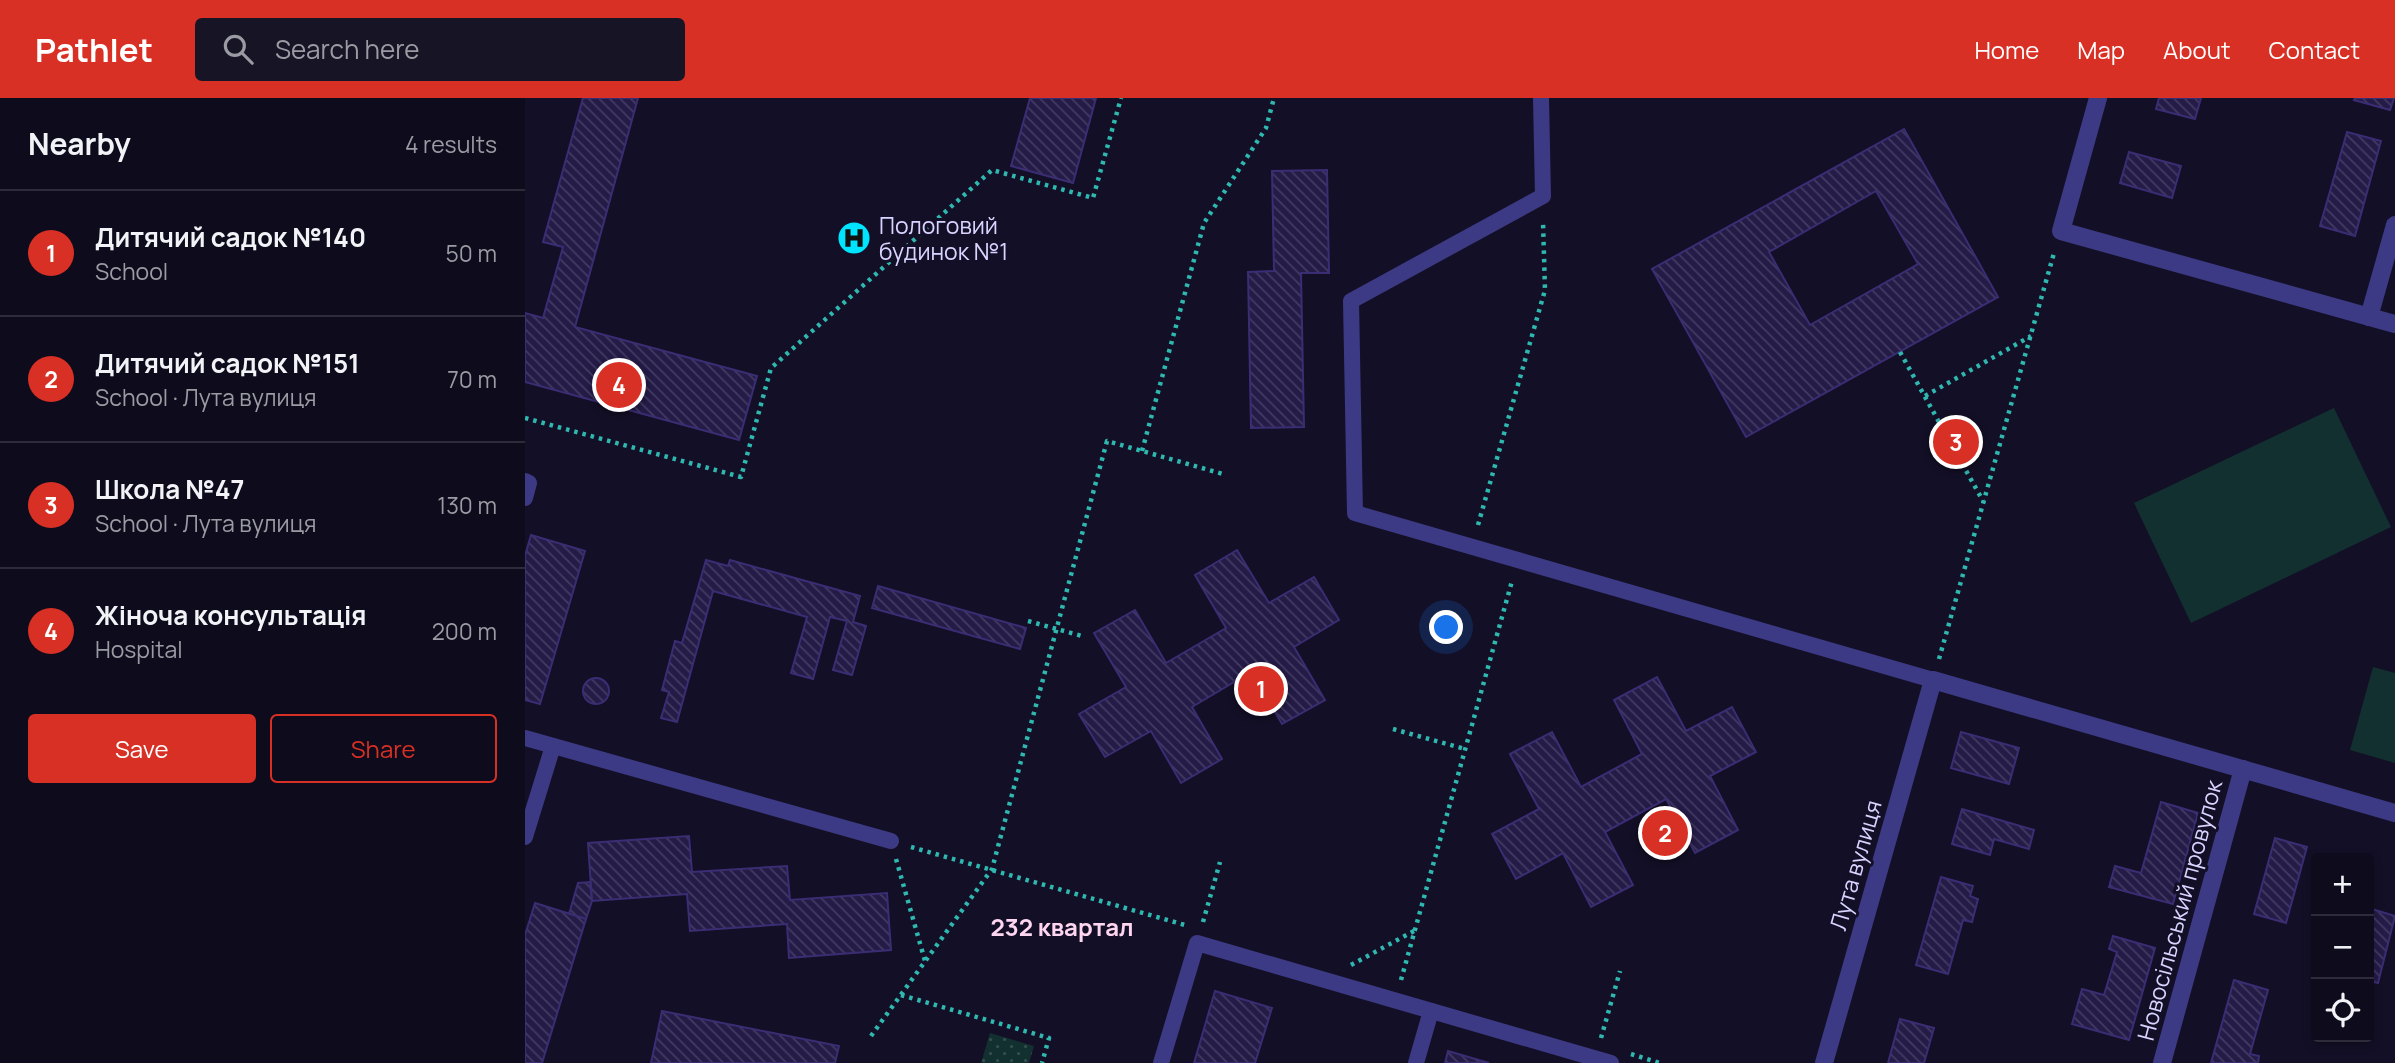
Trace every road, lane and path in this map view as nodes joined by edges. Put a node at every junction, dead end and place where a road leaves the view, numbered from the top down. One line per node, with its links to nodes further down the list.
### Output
1 (1121, 98): 13 (path)
2 (1275, 98): 14 (path)
3 (1541, 98): 5 (lane)
4 (2098, 98): 7 (street)
5 (1543, 196): 19 (path); 19 (lane)
6 (2395, 225): 8 (street)
7 (2061, 231): 8 (street); 10 (path)
8 (2369, 317): 9 (street)
9 (2395, 324)
10 (2031, 336): 12 (path); 18 (path)
11 (1900, 352): 12 (path)
12 (1925, 396): 18 (path)
13 (525, 418)
14 (1142, 451): 15 (path); 22 (path)
15 (1223, 474)
16 (525, 481): 17 (lane)
17 (525, 498)
18 (1983, 502): 24 (path)
19 (1472, 546): 20 (lane)
20 (1518, 560): 24 (lane); 28 (path)
21 (1028, 621): 22 (path)
22 (1056, 629): 23 (path); 34 (path)
23 (1081, 636)
24 (1933, 680): 29 (street); 49 (street, Лута вулиця)
25 (1393, 729): 28 (path)
26 (525, 738): 27 (lane)
27 (553, 746): 31 (lane); 32 (lane)
28 (1465, 749): 36 (path)
29 (2243, 769): 30 (street); 50 (street, Новосільський провулок)
30 (2395, 813)
31 (525, 837)
32 (891, 841): 34 (path); 37 (path)
33 (1220, 862): 35 (path)
34 (992, 869): 37 (path)
35 (1201, 930)
36 (1415, 930): 39 (path); 41 (path)
37 (925, 961): 40 (path)
38 (1620, 971): 44 (path)
39 (1324, 980): 41 (lane); 46 (lane)
40 (901, 995): 43 (path); 45 (path)
41 (1395, 1001): 42 (lane)
42 (1431, 1011): 47 (lane); 48 (lane)
43 (871, 1036)
44 (1598, 1045)
45 (1041, 1063)
46 (1161, 1063)
47 (1416, 1063)
48 (1611, 1063)
49 (1824, 1063)
50 (2162, 1063)

